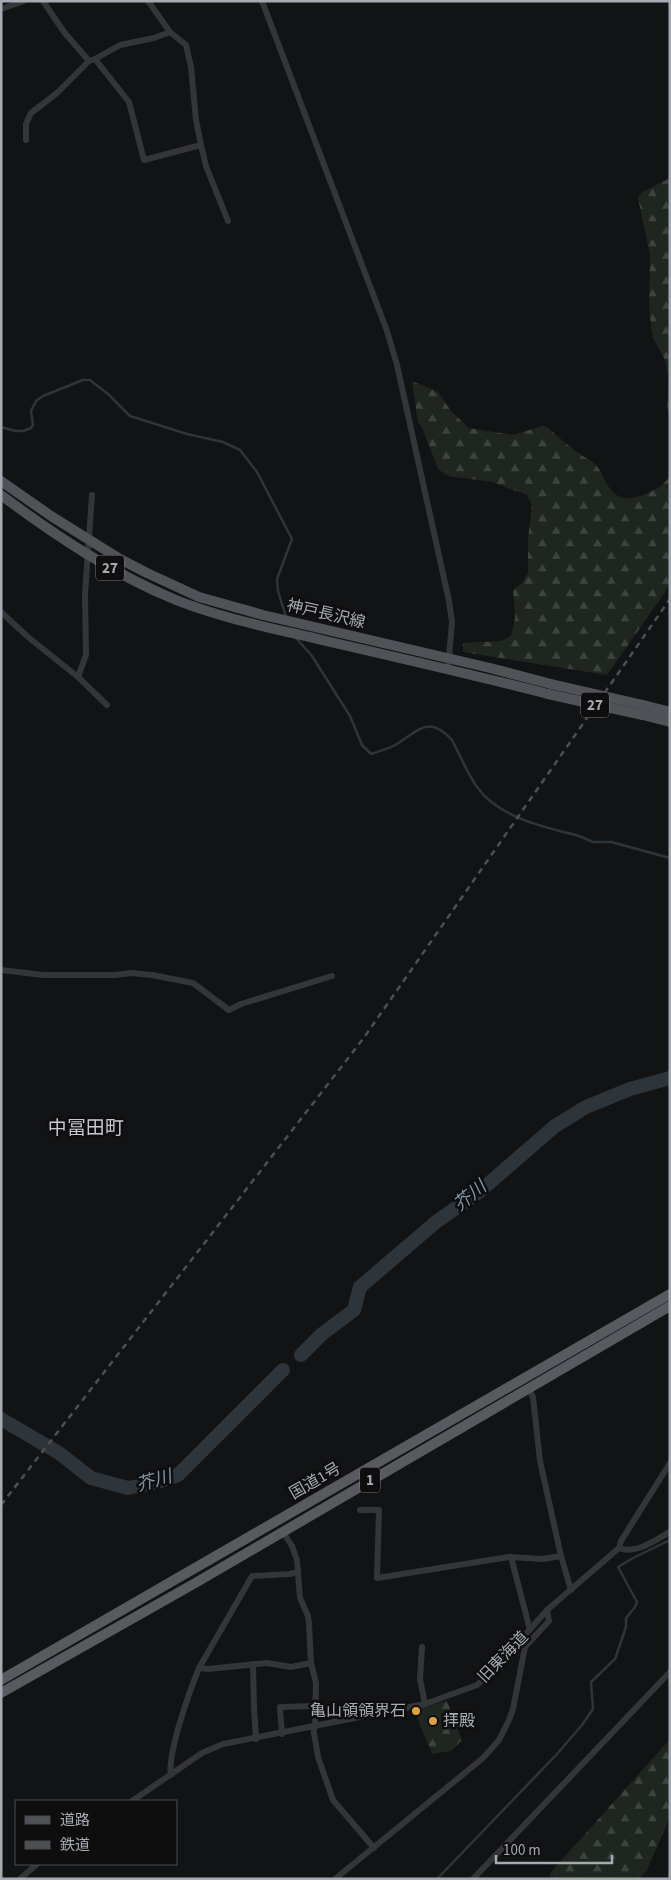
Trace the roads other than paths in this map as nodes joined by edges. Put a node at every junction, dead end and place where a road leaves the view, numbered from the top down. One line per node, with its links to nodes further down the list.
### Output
1 (24, 1): 5 (street)
2 (43, 1): 7 (street)
3 (148, 1): 6 (street)
4 (262, 1): 17 (street)
5 (1, 9)
6 (170, 32): 7 (street); 9 (street)
7 (92, 60): 8 (street); 9 (street)
8 (26, 140)
9 (201, 145): 10 (street)
10 (228, 221)
11 (1, 481): 14 (main road, 神戸長沢線 / 27)
12 (1, 495): 15 (main road, 神戸長沢線 / 27)
13 (92, 495): 14 (street)
14 (87, 539): 15 (street); 17 (main road, 神戸長沢線 / 27)
15 (88, 555): 18 (main road, 神戸長沢線 / 27); 19 (street)
16 (1, 612): 19 (street)
17 (450, 658): 18 (street); 20 (main road, 神戸長沢線 / 27)
18 (448, 669): 20 (main road, 神戸長沢線 / 27)
19 (78, 676): 21 (street)
20 (549, 689): 22 (main road, 神戸長沢線 / 27, bridge)
21 (107, 706)
22 (643, 710): 23 (main road, 神戸長沢線 / 27); 24 (main road, 神戸長沢線 / 27)
23 (670, 712)
24 (670, 722)
25 (1, 970): 26 (street)
26 (332, 976)
27 (670, 1294): 46 (highway, 国道1号 / 1)
28 (670, 1306): 29 (highway, 国道1号 / 1)
29 (528, 1388): 32 (highway, 国道1号 / 1); 35 (street)
30 (670, 1463): 34 (street, 旧東海道)
31 (360, 1510): 36 (street)
32 (282, 1532): 37 (street); 47 (highway, 国道1号 / 1)
33 (670, 1532): 34 (street)
34 (619, 1548): 38 (street, 旧東海道)
35 (561, 1556): 36 (street); 38 (street)
36 (511, 1557): 40 (street)
37 (298, 1572): 42 (street); 44 (street)
38 (571, 1590): 39 (street, 旧東海道)
39 (547, 1610): 40 (street, 旧東海道); 55 (street)
40 (530, 1630): 48 (street, 旧東海道)
41 (422, 1647): 48 (street)
42 (311, 1663): 43 (street); 49 (street)
43 (254, 1664): 44 (street); 52 (street)
44 (199, 1668): 53 (street)
45 (670, 1672): 59 (street)
46 (1, 1680)
47 (1, 1693)
48 (425, 1704): 50 (street, 旧東海道)
49 (316, 1706): 50 (street); 51 (street)
50 (314, 1727): 51 (street, 旧東海道); 55 (street)
51 (282, 1734): 52 (street, 旧東海道)
52 (256, 1738): 53 (street, 旧東海道)
53 (171, 1775): 54 (street, 旧東海道)
54 (134, 1800)
55 (374, 1848): 58 (street)
56 (36, 1865): 57 (street)
57 (20, 1879)
58 (335, 1879)
59 (473, 1879)

